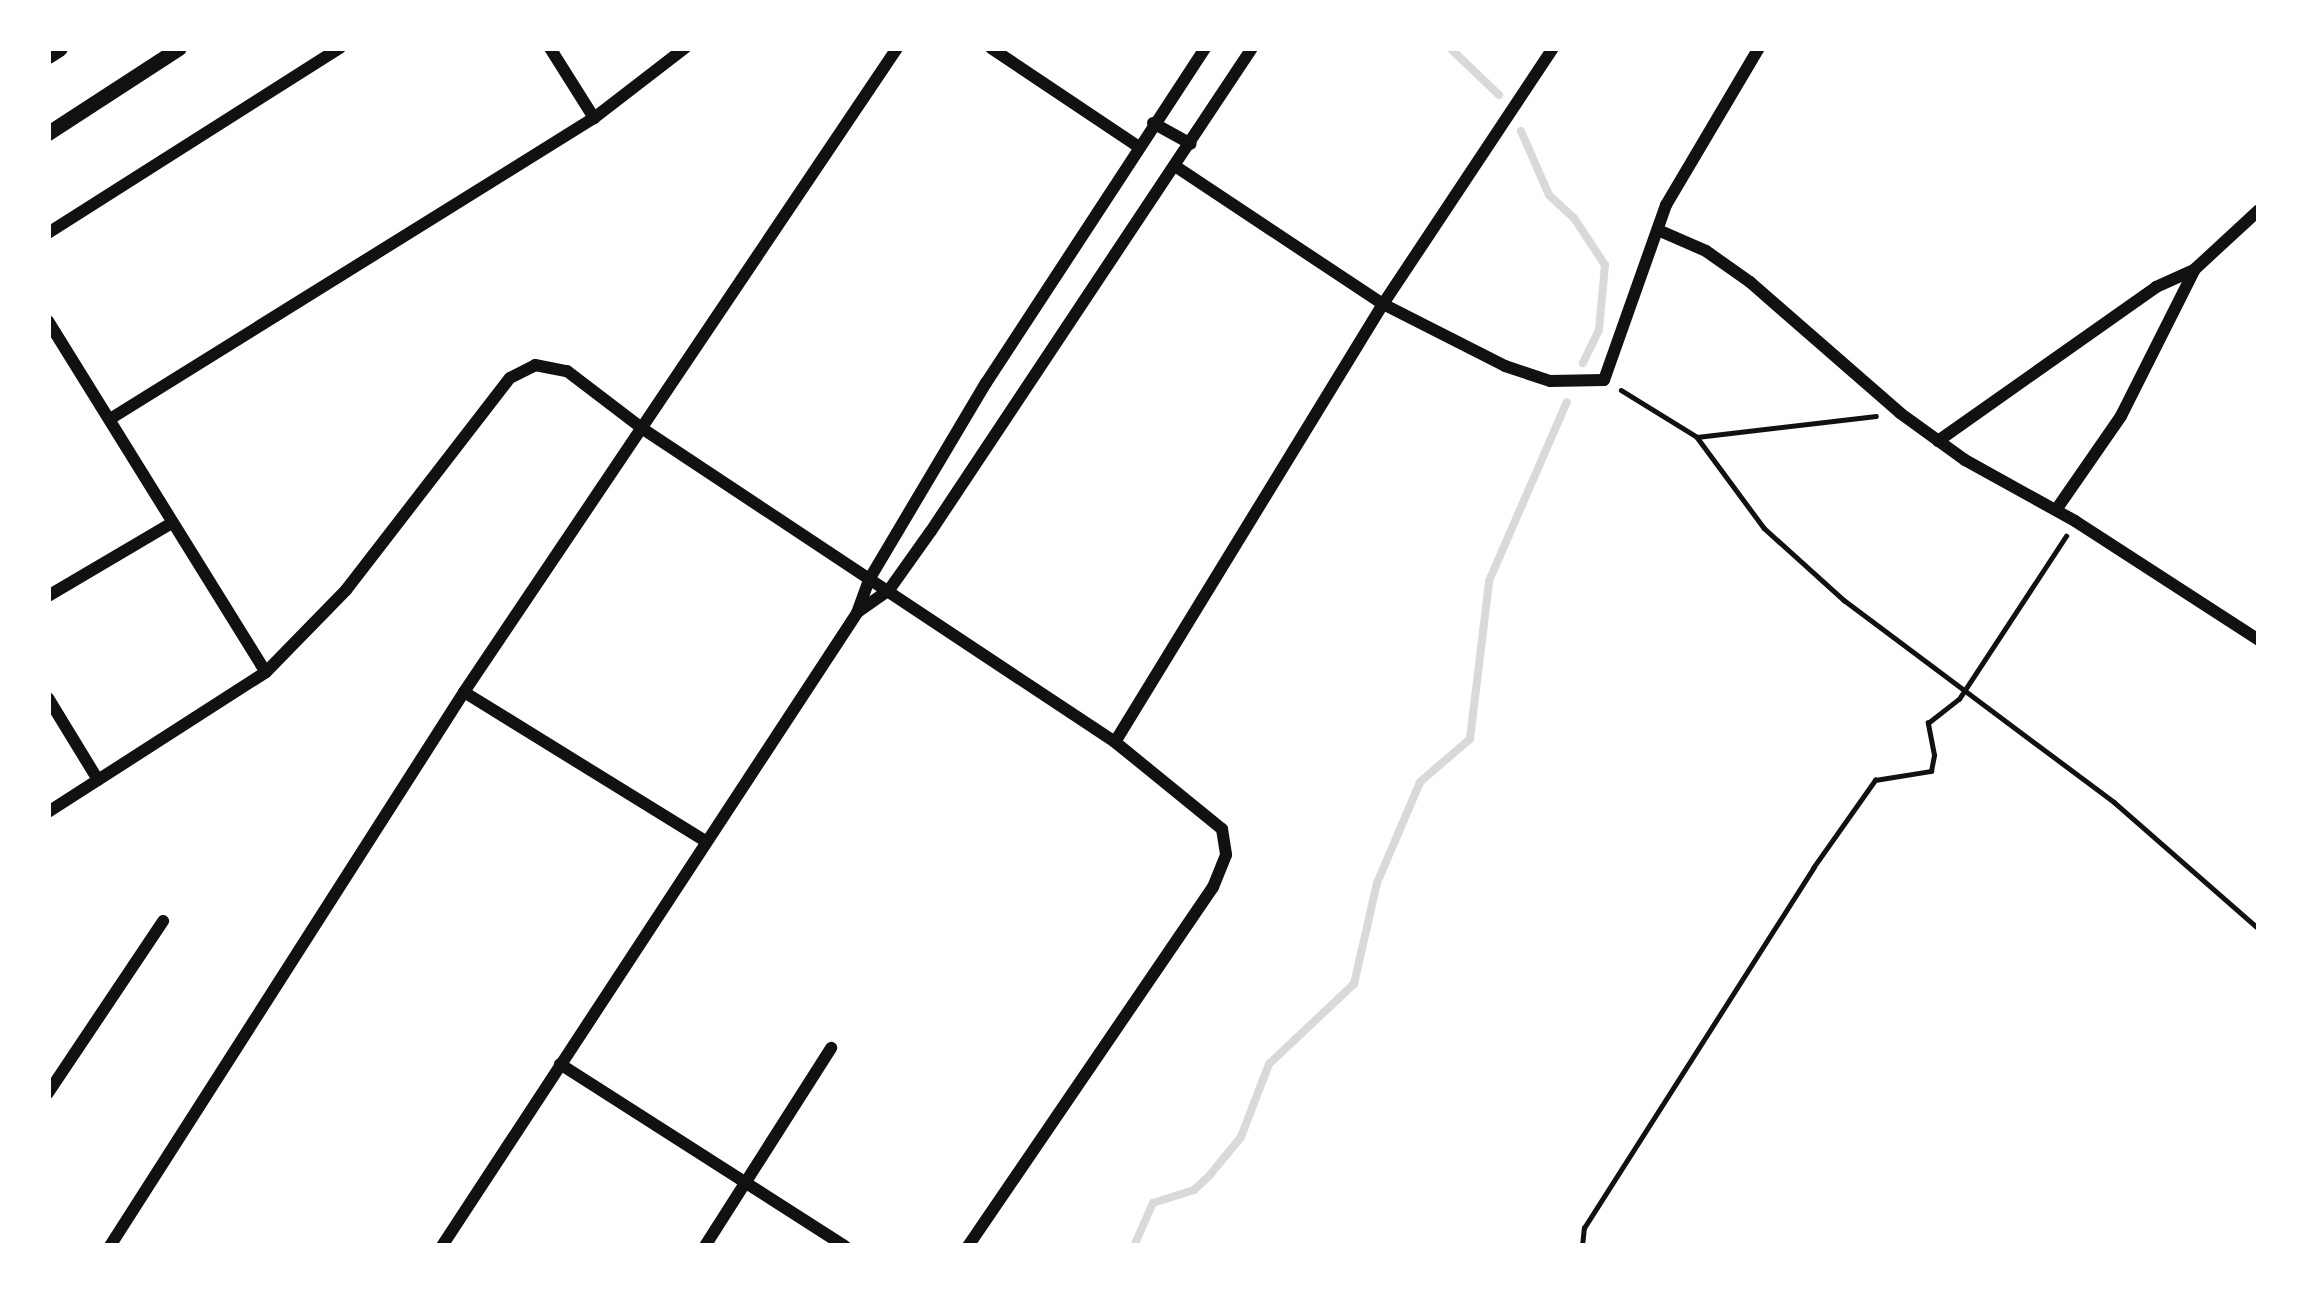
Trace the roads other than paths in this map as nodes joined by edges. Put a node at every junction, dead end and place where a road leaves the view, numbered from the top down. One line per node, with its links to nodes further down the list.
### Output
1 (59, 48): 12 (highway)
2 (179, 48): 15 (street)
3 (340, 48): 21 (street)
4 (550, 48): 13 (street)
5 (685, 48): 13 (street)
6 (897, 48): 26 (street)
7 (991, 48): 17 (street)
8 (1205, 48): 14 (street)
9 (1252, 48): 16 (street)
10 (1553, 48): 23 (street)
11 (1759, 48): 20 (street)
12 (48, 55)
13 (594, 118): 25 (street)
14 (1153, 123): 16 (street); 17 (street)
15 (48, 133)
16 (1190, 144): 18 (street)
17 (1139, 147): 30 (street)
18 (1175, 166): 23 (street); 31 (street)
19 (2259, 210): 22 (street)
20 (1658, 230): 23 (street); 27 (street)
21 (48, 233)
22 (2195, 269): 27 (street); 28 (street)
23 (1383, 304): 38 (street)
24 (48, 321): 25 (street)
25 (110, 419): 29 (street)
26 (643, 429): 30 (street); 35 (street); 36 (street)
27 (1938, 441): 28 (street)
28 (2056, 510): 34 (street)
29 (170, 524): 32 (street); 35 (street)
30 (870, 578): 31 (street); 33 (street)
31 (889, 590): 33 (street); 38 (street)
32 (48, 596)
33 (856, 613): 41 (street)
34 (2259, 640)
35 (266, 672): 39 (street)
36 (464, 692): 41 (street); 47 (street)
37 (48, 698): 39 (street)
38 (1115, 742): 51 (street)
39 (98, 780): 40 (street)
40 (48, 812)
41 (704, 840): 44 (street)
42 (163, 921): 45 (street)
43 (831, 1048): 46 (street)
44 (560, 1064): 46 (street); 48 (street)
45 (48, 1093)
46 (745, 1185): 49 (street); 50 (street)
47 (110, 1246)
48 (442, 1246)
49 (705, 1246)
50 (845, 1246)
51 (968, 1246)

